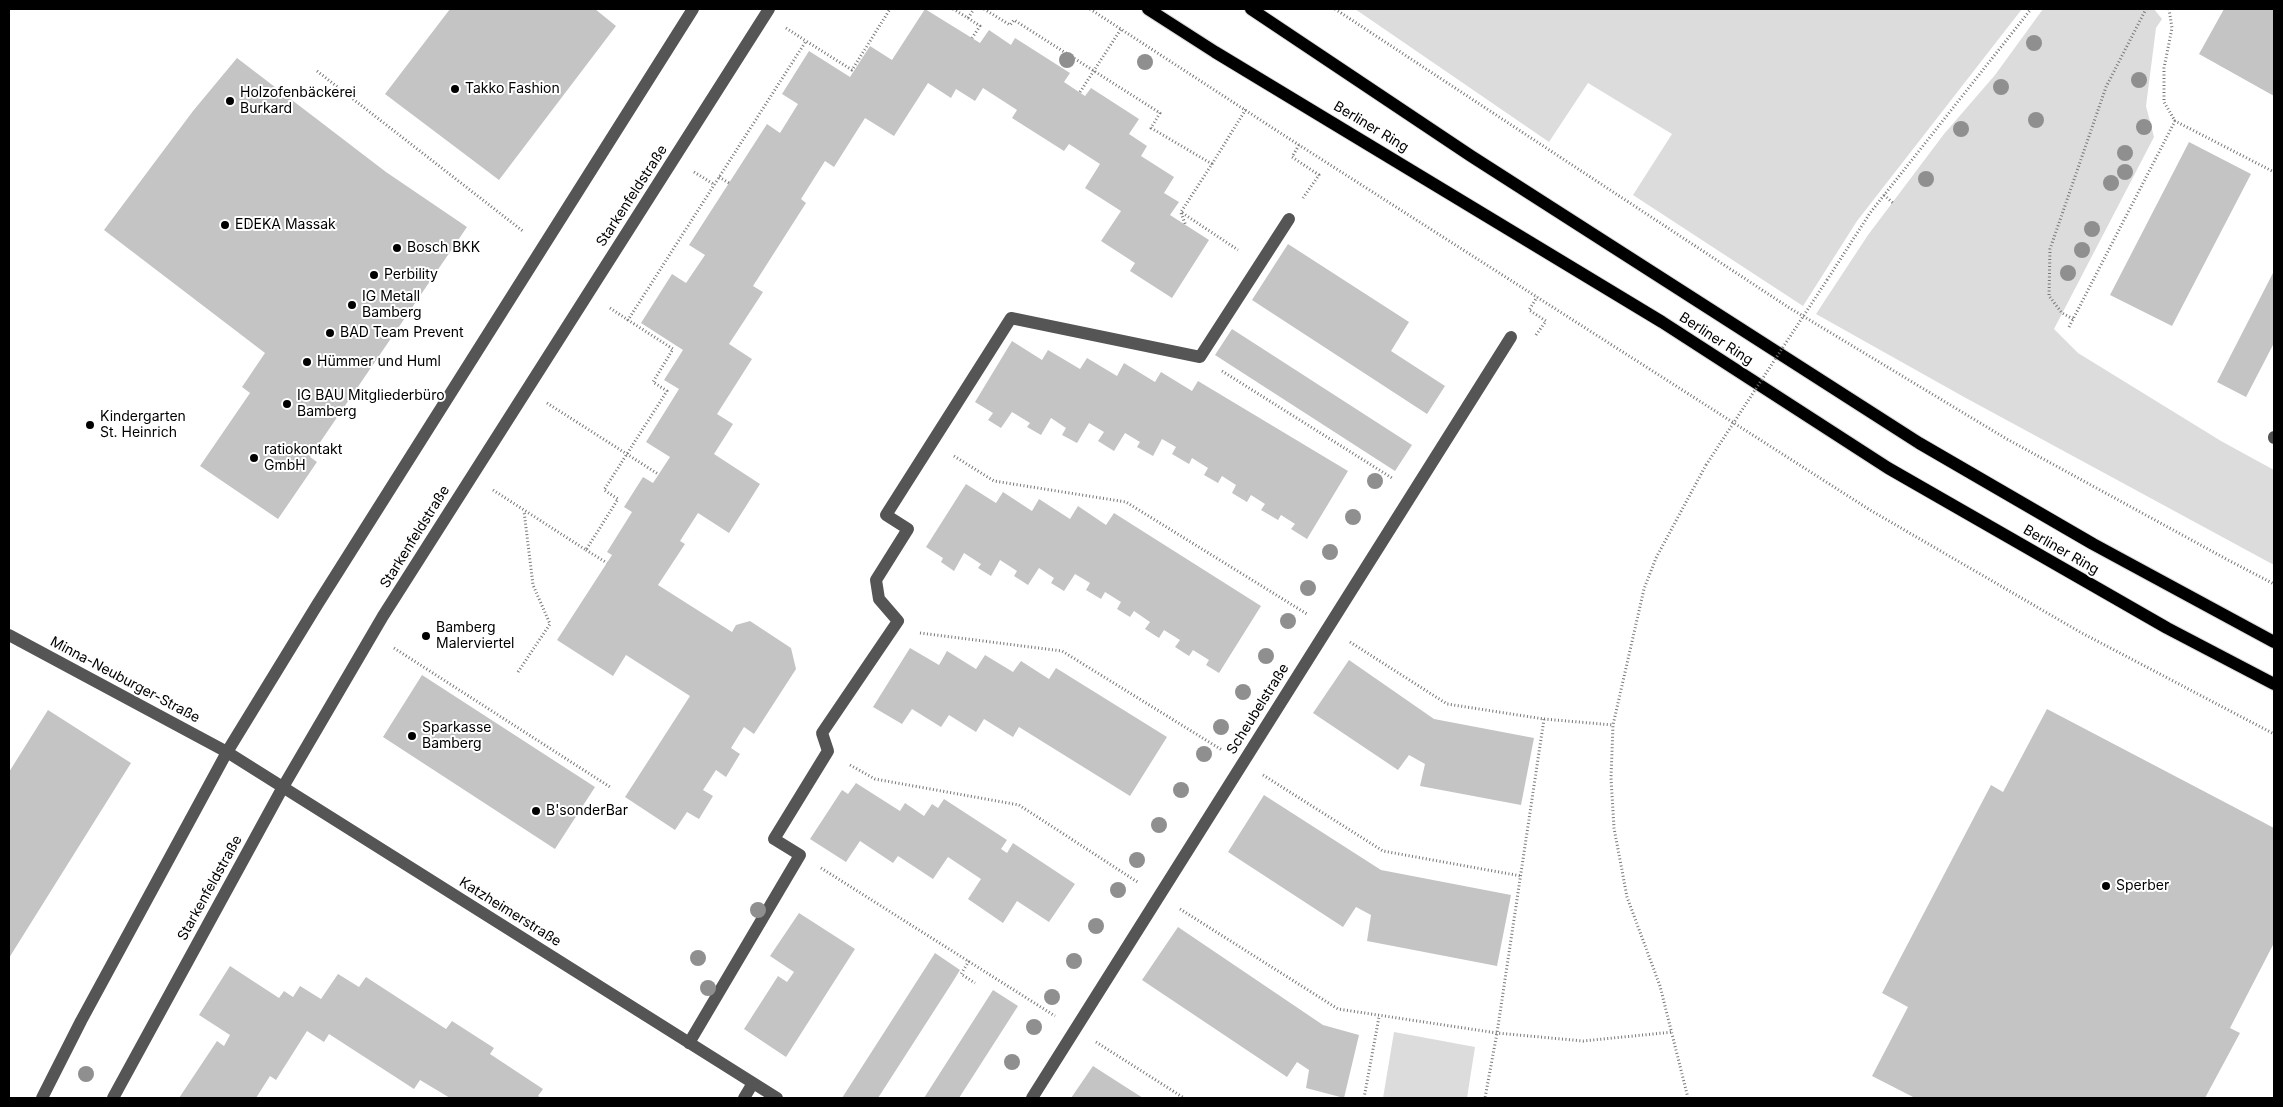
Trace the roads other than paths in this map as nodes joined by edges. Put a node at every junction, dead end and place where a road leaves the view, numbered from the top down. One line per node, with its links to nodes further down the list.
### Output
1 (693, 9): 10 (street)
2 (769, 9): 11 (street, Starkenfeldstraße)
3 (1148, 9): 9 (main road, Berliner Ring)
4 (1251, 9): 8 (main road, Berliner Ring)
5 (1289, 219): 12 (street)
6 (1511, 337): 18 (street, Scheubelstraße)
7 (9, 635): 10 (street, Minna-Neuburger-Straße)
8 (2274, 642)
9 (2274, 684)
10 (227, 752): 11 (street, Katzheimerstraße); 14 (street)
11 (283, 786): 12 (street, Katzheimerstraße); 15 (street, Starkenfeldstraße)
12 (689, 1043): 13 (street, Katzheimerstraße)
13 (753, 1083): 16 (street); 17 (street, Katzheimerstraße)
14 (42, 1098)
15 (113, 1098)
16 (744, 1098)
17 (777, 1098)
18 (1032, 1098)

